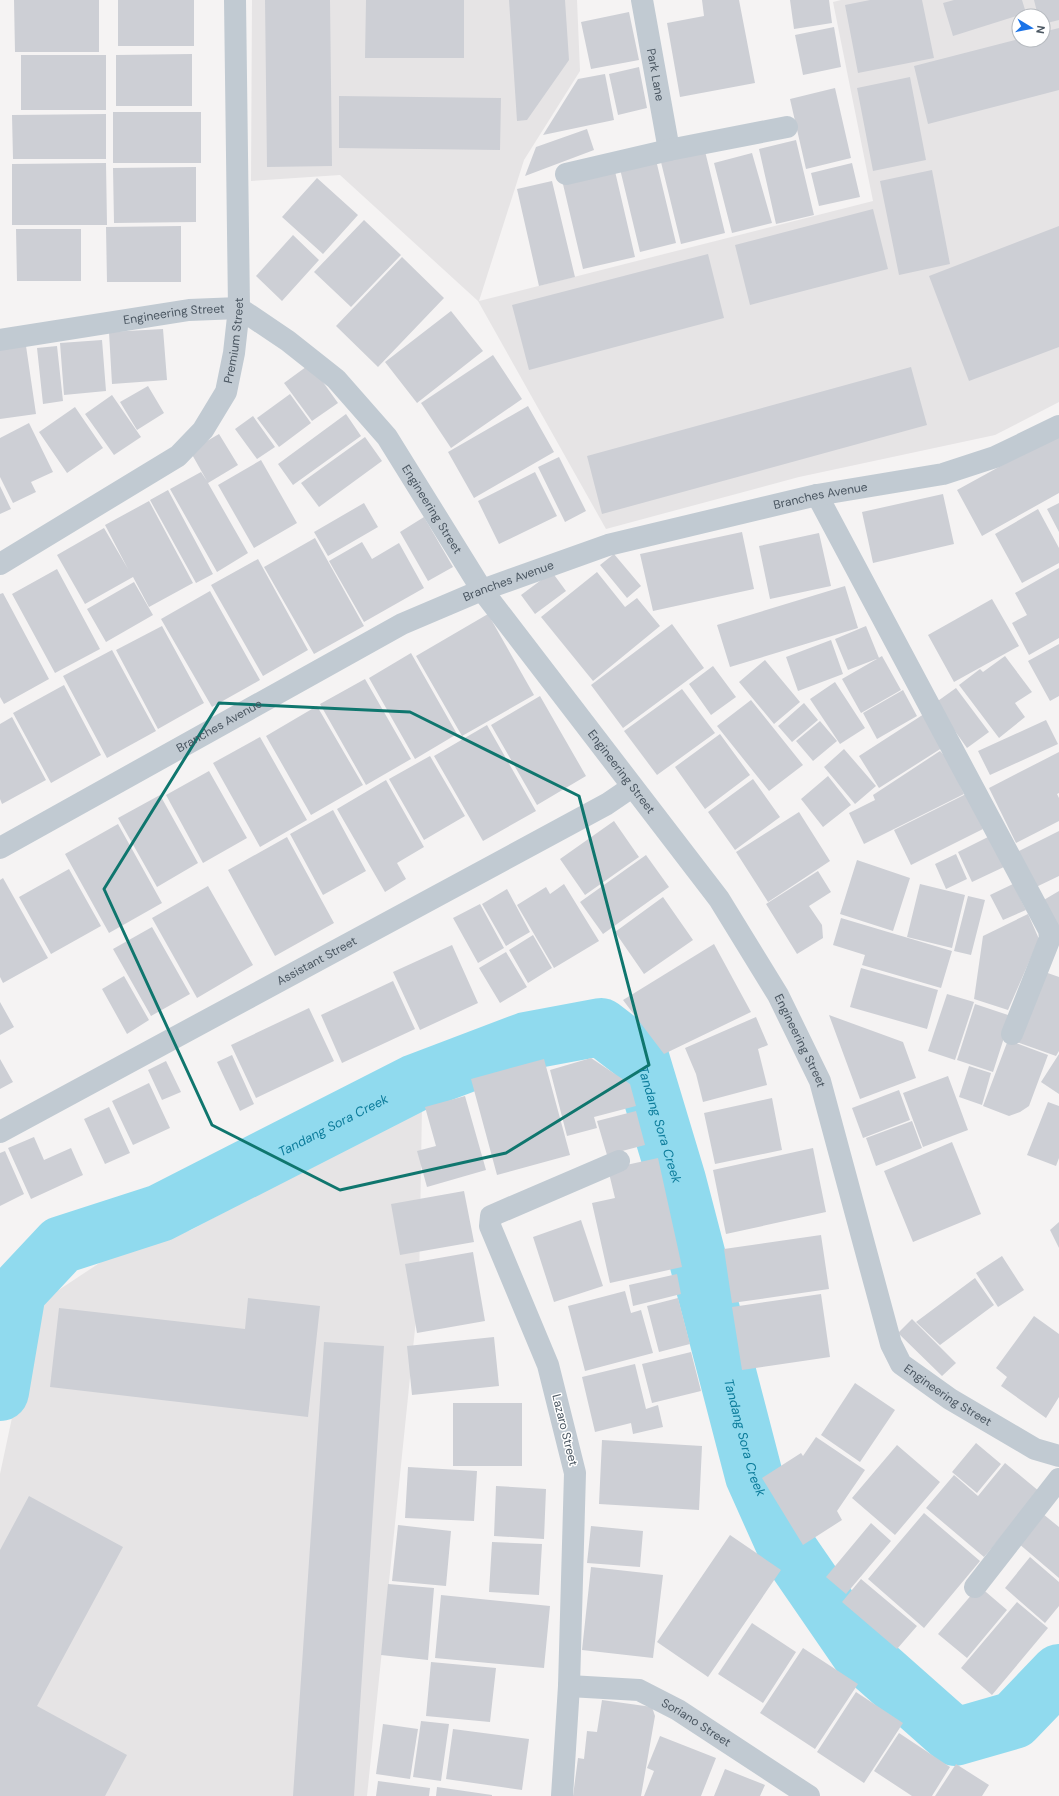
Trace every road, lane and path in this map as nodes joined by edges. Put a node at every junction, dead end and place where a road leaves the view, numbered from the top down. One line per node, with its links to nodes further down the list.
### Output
1 (235, 0): 6 (street, Premium Street)
2 (642, 0): 4 (street, Park Lane)
3 (787, 127): 4 (street)
4 (669, 150): 5 (street)
5 (566, 174)
6 (239, 308): 7 (street, Engineering Street); 10 (street, Premium Street); 11 (street, Engineering Street)
7 (0, 340)
8 (1059, 426): 9 (street, Branches Avenue)
9 (817, 495): 11 (street, Branches Avenue); 14 (street)
10 (0, 564)
11 (482, 590): 12 (street, Engineering Street); 13 (street, Branches Avenue)
12 (632, 787): 15 (street, Assistant Street); 17 (street, Engineering Street)
13 (0, 848)
14 (1012, 1034)
15 (0, 1132)
16 (619, 1161): 20 (street, Lazaro Street)
17 (1059, 1456)
18 (1059, 1480): 19 (street)
19 (975, 1587)
20 (569, 1686): 21 (street, Lazaro Street); 22 (street, Soriano Street)
21 (562, 1796)
22 (809, 1796)

